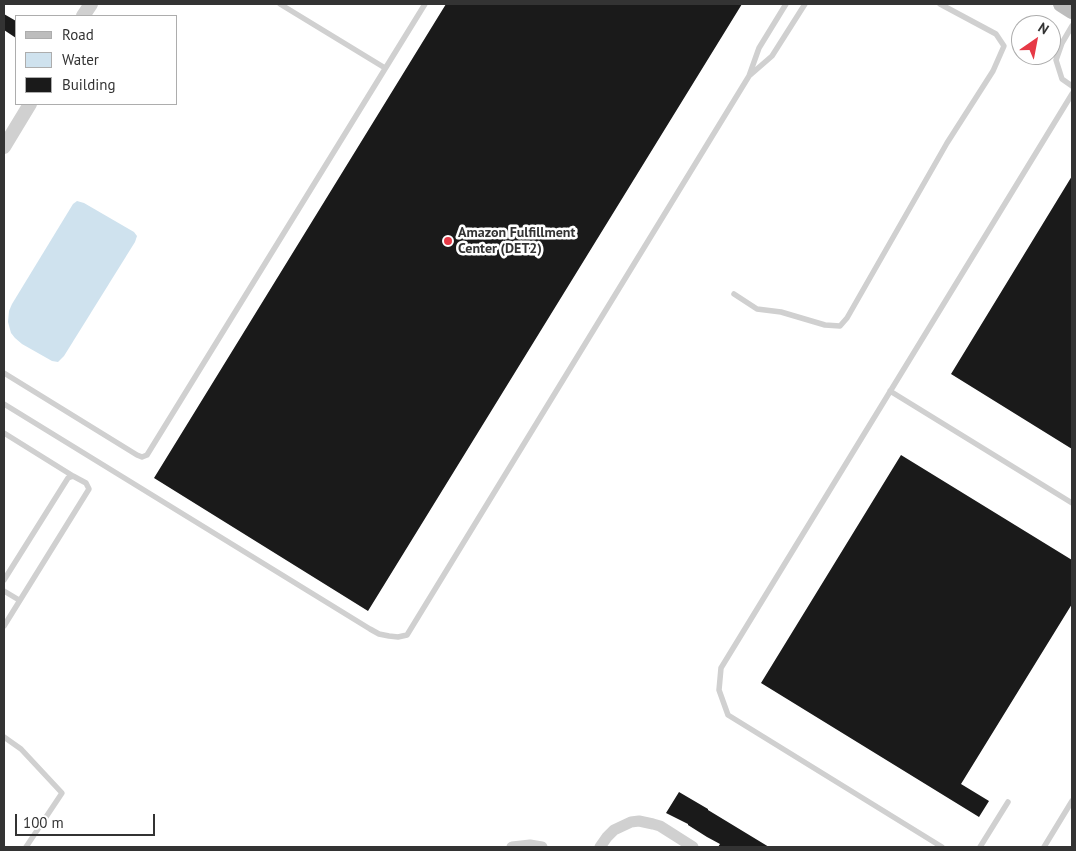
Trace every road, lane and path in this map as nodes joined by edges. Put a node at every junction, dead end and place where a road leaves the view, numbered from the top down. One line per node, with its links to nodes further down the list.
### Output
1 (91, 4): 9 (street)
2 (280, 4): 11 (lane)
3 (425, 4): 11 (lane)
4 (786, 4): 12 (lane)
5 (805, 4): 12 (lane)
6 (940, 4): 17 (lane)
7 (1061, 4): 8 (main road)
8 (1072, 11)
9 (85, 15)
10 (1072, 26): 13 (lane)
11 (386, 68): 18 (lane)
12 (750, 76): 20 (lane)
13 (1072, 86)
14 (1072, 94): 19 (lane)
15 (29, 105): 16 (street)
16 (4, 147)
17 (734, 294)
18 (4, 373)
19 (890, 391): 23 (lane); 36 (lane)
20 (4, 404)
21 (4, 433): 22 (lane)
22 (73, 476): 24 (lane); 26 (lane)
23 (1072, 503)
24 (4, 580)
25 (4, 591): 26 (lane)
26 (19, 600): 27 (lane)
27 (4, 626)
28 (4, 738): 31 (lane)
29 (1072, 801): 38 (lane)
30 (1008, 802): 37 (lane)
31 (26, 847)
32 (512, 847): 33 (street)
33 (542, 847)
34 (600, 847): 35 (street)
35 (693, 847)
36 (942, 847)
37 (980, 847)
38 (1044, 847)

